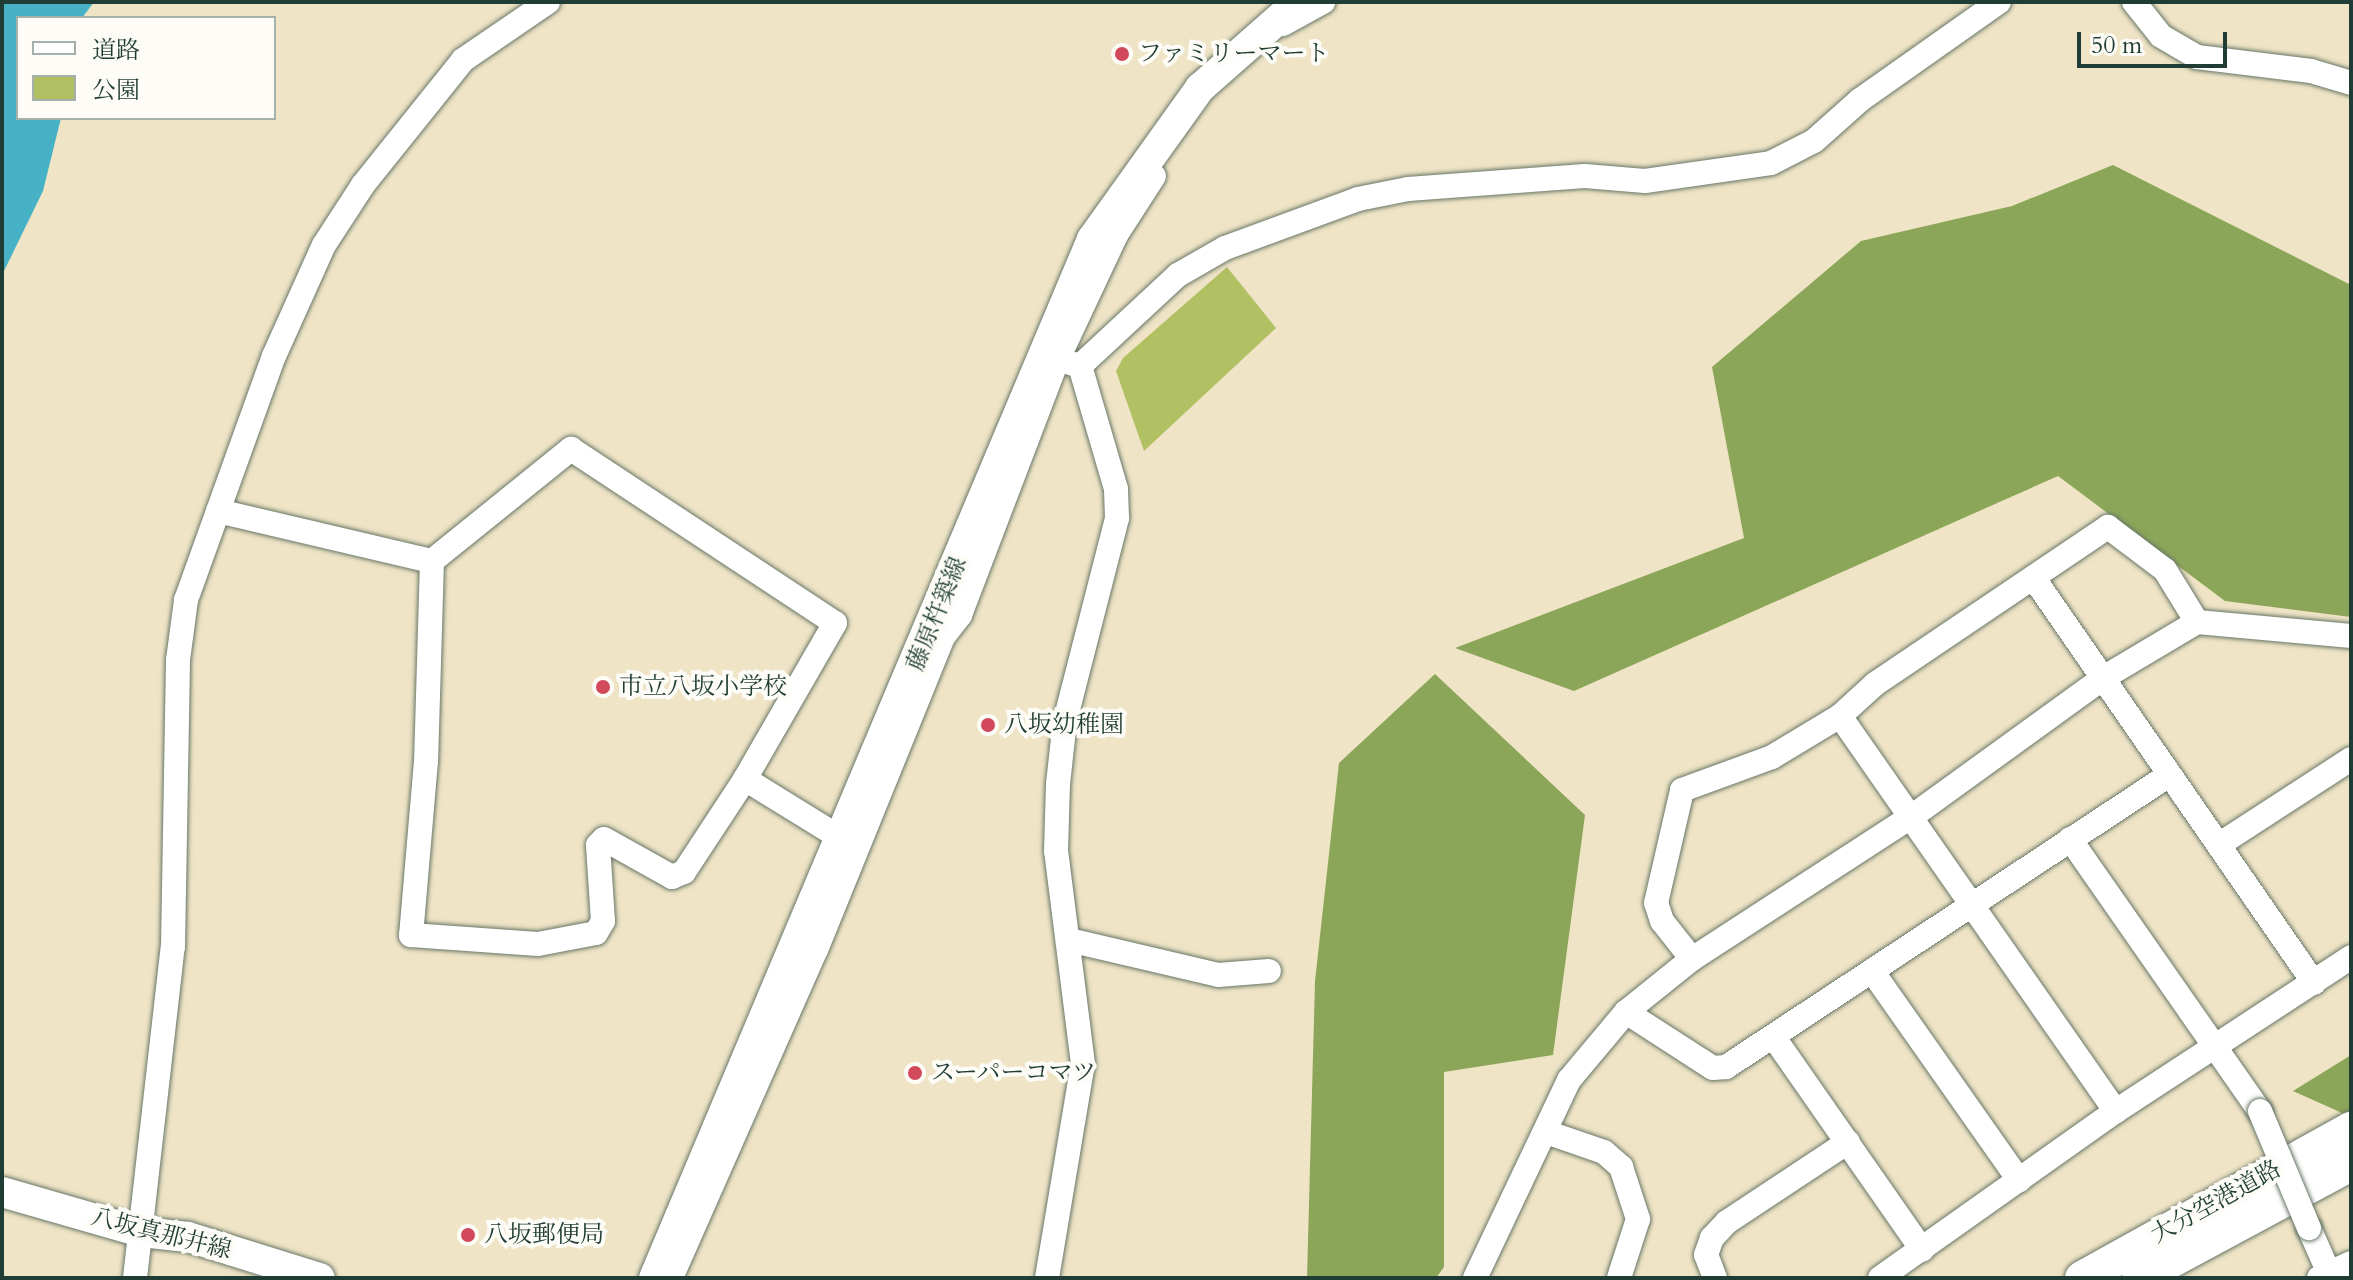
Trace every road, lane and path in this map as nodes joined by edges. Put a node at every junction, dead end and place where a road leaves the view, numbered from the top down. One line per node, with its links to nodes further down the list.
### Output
1 (548, 2): 6 (street)
2 (1298, 2): 8 (main road, 藤原杵築線)
3 (1323, 2): 8 (street)
4 (1999, 2): 8 (street)
5 (2134, 2): 7 (street)
6 (520, 9): 9 (street)
7 (2351, 83)
8 (1059, 361): 20 (main road, 藤原杵築線); 24 (street); 46 (street)
9 (218, 511): 10 (street); 40 (street)
10 (432, 561): 18 (street); 18 (street)
11 (2035, 580): 12 (street); 14 (street); 15 (street)
12 (2197, 622): 13 (street); 14 (street)
13 (2351, 636)
14 (2103, 678): 17 (street); 19 (street)
15 (1840, 716): 19 (street); 26 (street)
16 (2351, 759): 22 (street)
17 (2169, 775): 21 (street); 22 (street)
18 (745, 779): 20 (street)
19 (1914, 815): 23 (street); 26 (street)
20 (842, 839): 45 (main road, 藤原杵築線)
21 (2070, 839): 23 (street); 32 (street)
22 (2220, 844): 29 (street)
23 (1971, 903): 28 (street); 33 (street)
24 (1069, 940): 27 (street); 47 (street)
25 (2351, 957): 29 (street)
26 (1692, 959): 30 (street)
27 (1269, 971)
28 (1872, 971): 31 (street); 38 (street)
29 (2314, 983): 32 (street)
30 (1626, 1012): 31 (street); 35 (street)
31 (1775, 1039): 36 (street)
32 (2216, 1047): 33 (street); 42 (street, bridge)
33 (2116, 1111): 38 (street)
34 (2351, 1129): 52 (highway, 大分空港道路)
35 (1546, 1132): 48 (street); 49 (street)
36 (1848, 1142): 41 (street); 50 (street)
37 (2351, 1164): 53 (highway, 大分空港道路)
38 (2019, 1180): 41 (street)
39 (2, 1192): 40 (main road, 八坂真那井線)
40 (141, 1232): 43 (street); 44 (main road, 八坂真那井線)
41 (1922, 1250): 51 (street)
42 (2333, 1272)
43 (135, 1278)
44 (320, 1278)
45 (654, 1278)
46 (671, 1278)
47 (1047, 1278)
48 (1475, 1278)
49 (1619, 1278)
50 (1715, 1278)
51 (1880, 1278)
52 (2082, 1278)
53 (2139, 1278)

